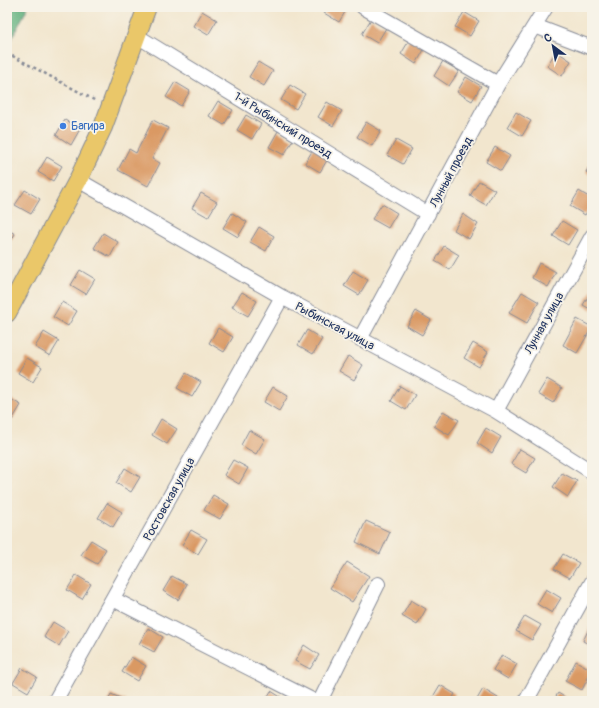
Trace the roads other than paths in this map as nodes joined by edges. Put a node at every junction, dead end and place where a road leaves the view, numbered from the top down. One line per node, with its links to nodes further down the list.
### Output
1 (147, 7): 5 (main road)
2 (363, 7): 7 (street)
3 (546, 7): 4 (street, Лунный проезд)
4 (535, 26): 6 (street); 7 (street, Лунный проезд)
5 (137, 36): 8 (main road); 9 (street, 1-й Рыбинский проезд)
6 (592, 48)
7 (498, 84): 9 (street, Лунный проезд)
8 (78, 180): 11 (street, Рыбинская улица); 12 (main road)
9 (428, 214): 13 (street, Лунный проезд)
10 (592, 236): 14 (street, Лунная улица)
11 (282, 297): 13 (street, Рыбинская улица); 18 (street, Ростовская улица)
12 (7, 313)
13 (360, 339): 14 (street, Рыбинская улица)
14 (496, 411): 15 (street, Рыбинская улица)
15 (592, 472)
16 (592, 582): 22 (street)
17 (378, 584): 21 (street)
18 (113, 599): 19 (street, Ростовская улица); 20 (street)
19 (55, 701)
20 (314, 701)
21 (320, 701)
22 (526, 701)

